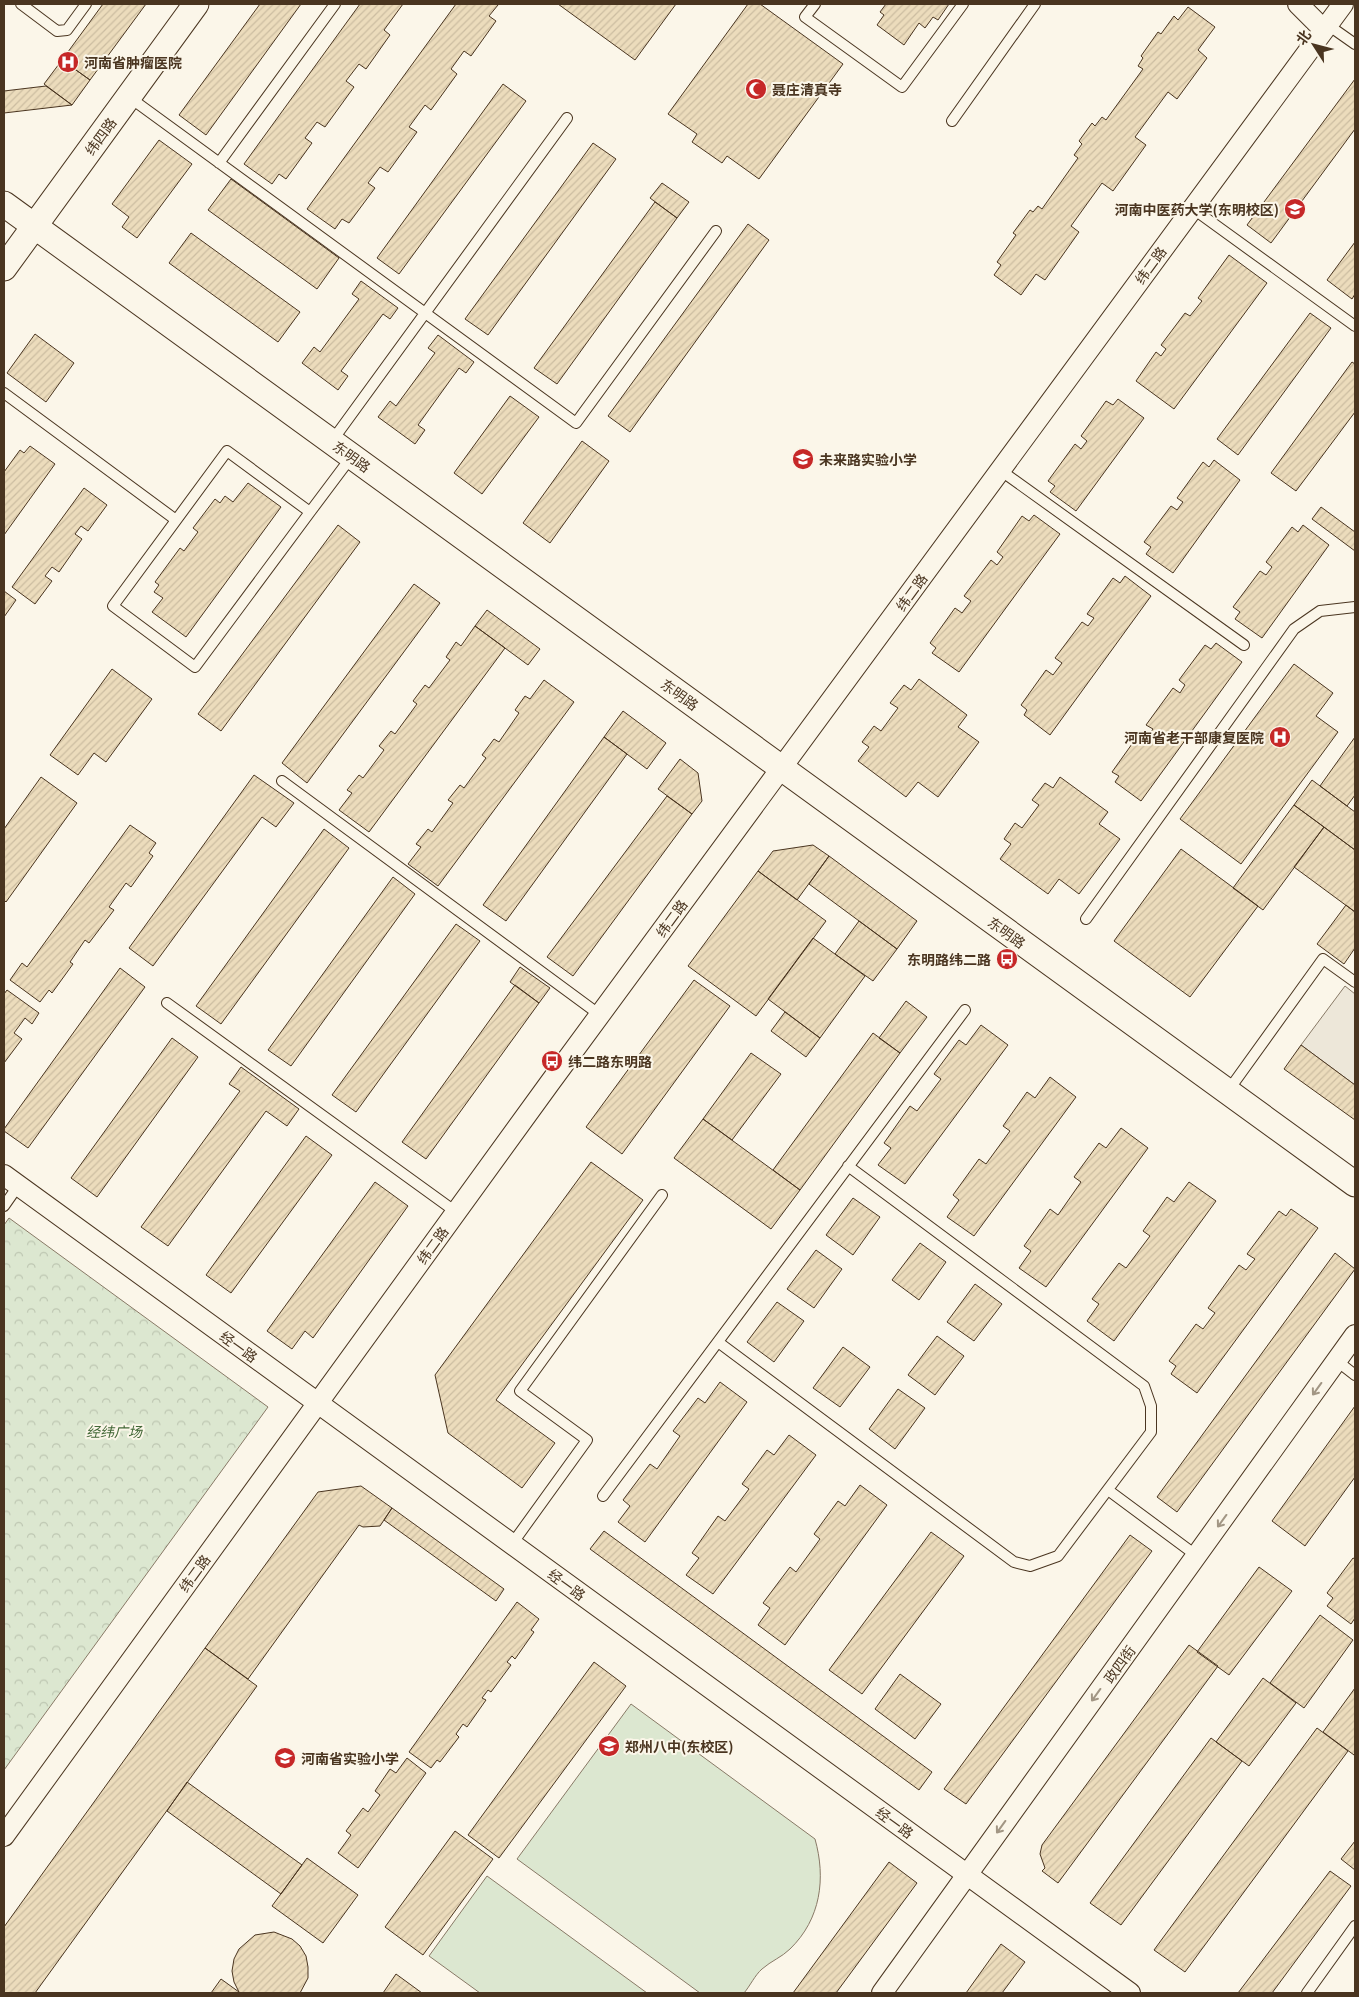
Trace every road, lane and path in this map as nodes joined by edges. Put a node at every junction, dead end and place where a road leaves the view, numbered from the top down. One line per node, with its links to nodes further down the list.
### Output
1 (21, 4): 2 (lane)
2 (86, 4)
3 (196, 4): 12 (street, 纬四路)
4 (335, 4): 15 (lane)
5 (815, 4): 6 (lane)
6 (963, 4)
7 (1036, 4): 14 (lane)
8 (1298, 4): 10 (street)
9 (1343, 4): 10 (street, 纬二路)
10 (1326, 27): 11 (lane); 17 (street, 纬二路)
11 (1355, 44)
12 (128, 97): 15 (lane); 18 (street, 纬四路)
13 (567, 118): 21 (lane)
14 (952, 120)
15 (219, 163): 21 (lane)
16 (4, 204): 18 (street, 东明路)
17 (1192, 208): 22 (lane); 25 (street, 纬二路)
18 (34, 226): 20 (street, 纬四路); 24 (street, 东明路)
19 (716, 231): 21 (lane)
20 (4, 268)
21 (425, 313): 24 (lane)
22 (1355, 326)
23 (4, 393): 27 (lane)
24 (342, 449): 26 (lane); 30 (street, 东明路)
25 (1000, 470): 29 (lane); 30 (street, 纬二路)
26 (310, 512): 27 (lane); 27 (lane)
27 (176, 520)
28 (1355, 607): 32 (lane)
29 (1244, 645)
30 (782, 768): 36 (street, 纬二路); 37 (street, 东明路)
31 (282, 781): 36 (lane)
32 (1086, 919)
33 (1355, 982): 37 (lane)
34 (167, 1003): 43 (lane)
35 (965, 1010): 38 (lane)
36 (600, 1015): 43 (street, 纬二路)
37 (1228, 1092): 40 (street, 东明路)
38 (848, 1166): 45 (lane); 49 (lane)
39 (11, 1181): 42 (lane); 48 (street, 经一路)
40 (1355, 1184)
41 (662, 1195): 51 (lane)
42 (4, 1206)
43 (456, 1212): 48 (street, 纬二路)
44 (1355, 1335): 46 (street, 政四街)
45 (718, 1342): 49 (lane); 50 (lane)
46 (1337, 1361): 47 (lane); 52 (street, 政四街, one-way to 52)
47 (1355, 1374)
48 (318, 1403): 51 (street, 经一路); 53 (street, 纬二路)
49 (1108, 1490): 52 (lane)
50 (603, 1496)
51 (512, 1544): 54 (street, 经一路)
52 (1197, 1556): 54 (street, 政四街, one-way to 54)
53 (4, 1836)
54 (967, 1875): 56 (street, 政四街); 57 (street, 经一路)
55 (1355, 1926): 58 (lane)
56 (882, 1993)
57 (1130, 1993)
58 (1307, 1993)

